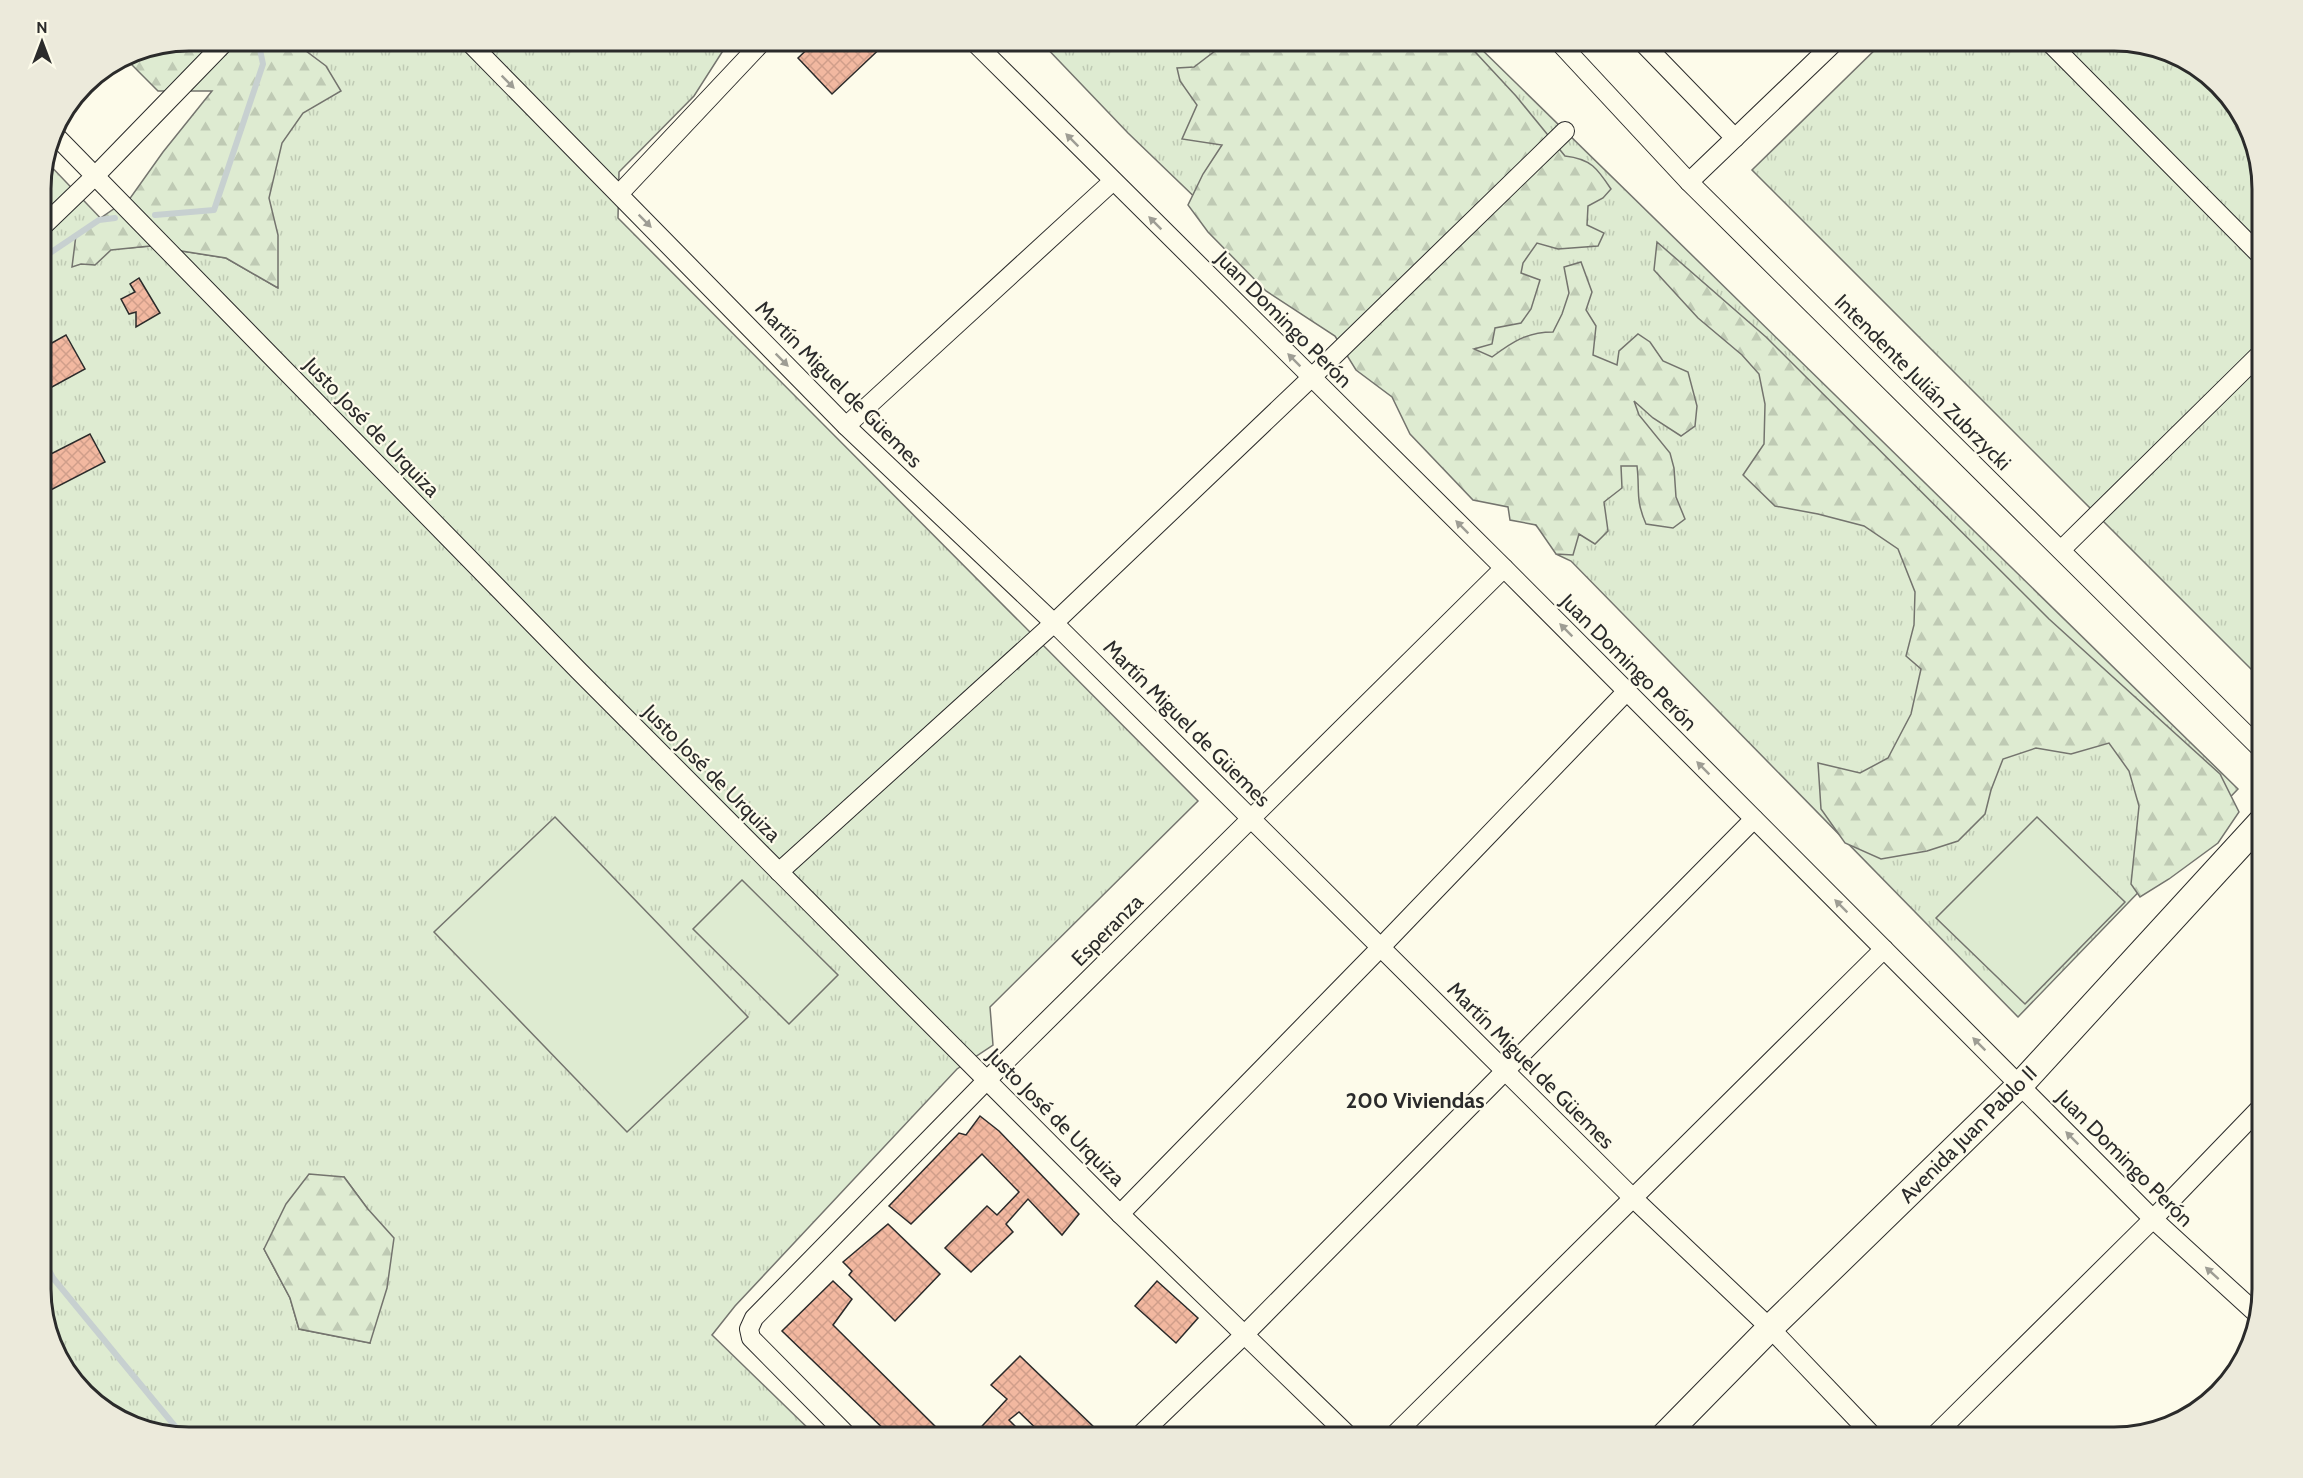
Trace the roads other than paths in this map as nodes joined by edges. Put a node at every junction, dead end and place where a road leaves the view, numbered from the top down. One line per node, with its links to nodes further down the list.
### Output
1 (216, 51): 12 (street)
2 (478, 51): 15 (street, Martín Miguel de Güemes, one-way to 15)
3 (754, 51): 15 (street)
4 (983, 51): 13 (street, Juan Domingo Perón, one-way to 4)
5 (1567, 51): 14 (street, Intendente Julián Zubrzycki)
6 (1651, 51): 10 (street)
7 (1826, 51): 10 (street)
8 (2058, 51): 17 (street)
9 (1565, 131): 19 (street)
10 (1735, 138): 14 (street)
11 (60, 140): 12 (street, Justo José de Urquiza)
12 (95, 176): 16 (street); 29 (street, Justo José de Urquiza)
13 (1113, 181): 19 (street, Juan Domingo Perón, one-way to 13); 20 (street)
14 (1689, 182): 21 (street, Intendente Julián Zubrzycki)
15 (619, 195): 20 (street, Martín Miguel de Güemes, one-way to 20)
16 (51, 218)
17 (2252, 247)
18 (2252, 362): 21 (street)
19 (1311, 378): 22 (street, Juan Domingo Perón, one-way to 19); 23 (street)
20 (846, 426): 23 (street, Martín Miguel de Güemes)
21 (2061, 550): 25 (street, Intendente Julián Zubrzycki)
22 (1504, 568): 24 (street, Juan Domingo Perón, one-way to 22); 26 (street, Esperanza)
23 (1054, 623): 26 (street, Martín Miguel de Güemes); 29 (street)
24 (1627, 691): 27 (street, Juan Domingo Perón, one-way to 24); 30 (street)
25 (2252, 740)
26 (1252, 818): 30 (street, Martín Miguel de Güemes); 33 (street, Esperanza)
27 (1754, 819): 31 (street, Juan Domingo Perón, one-way to 27); 32 (street)
28 (2252, 831): 34 (street, Avenida Juan Pablo II)
29 (778, 872): 33 (street, Justo José de Urquiza)
30 (1381, 947): 32 (street, Martín Miguel de Güemes); 37 (street)
31 (1884, 949): 34 (street, Juan Domingo Perón, one-way to 31); 36 (street)
32 (1506, 1072): 36 (street, Martín Miguel de Güemes); 41 (street)
33 (987, 1080): 37 (street, Justo José de Urquiza); 42 (street, Esperanza)
34 (2020, 1085): 38 (street, Juan Domingo Perón, one-way to 34); 40 (street, Avenida Juan Pablo II)
35 (2252, 1116): 38 (street)
36 (1633, 1198): 40 (street, Martín Miguel de Güemes); 45 (street)
37 (1120, 1214): 41 (street, Justo José de Urquiza)
38 (2153, 1219): 39 (street, Juan Domingo Perón, one-way to 38); 48 (street)
39 (2251, 1308)
40 (1770, 1328): 46 (street, Avenida Juan Pablo II); 47 (street, Martín Miguel de Güemes)
41 (1244, 1335): 43 (street); 44 (street, Justo José de Urquiza)
42 (839, 1427)
43 (1148, 1427)
44 (1340, 1427)
45 (1402, 1427)
46 (1673, 1427)
47 (1864, 1427)
48 (1943, 1427)

